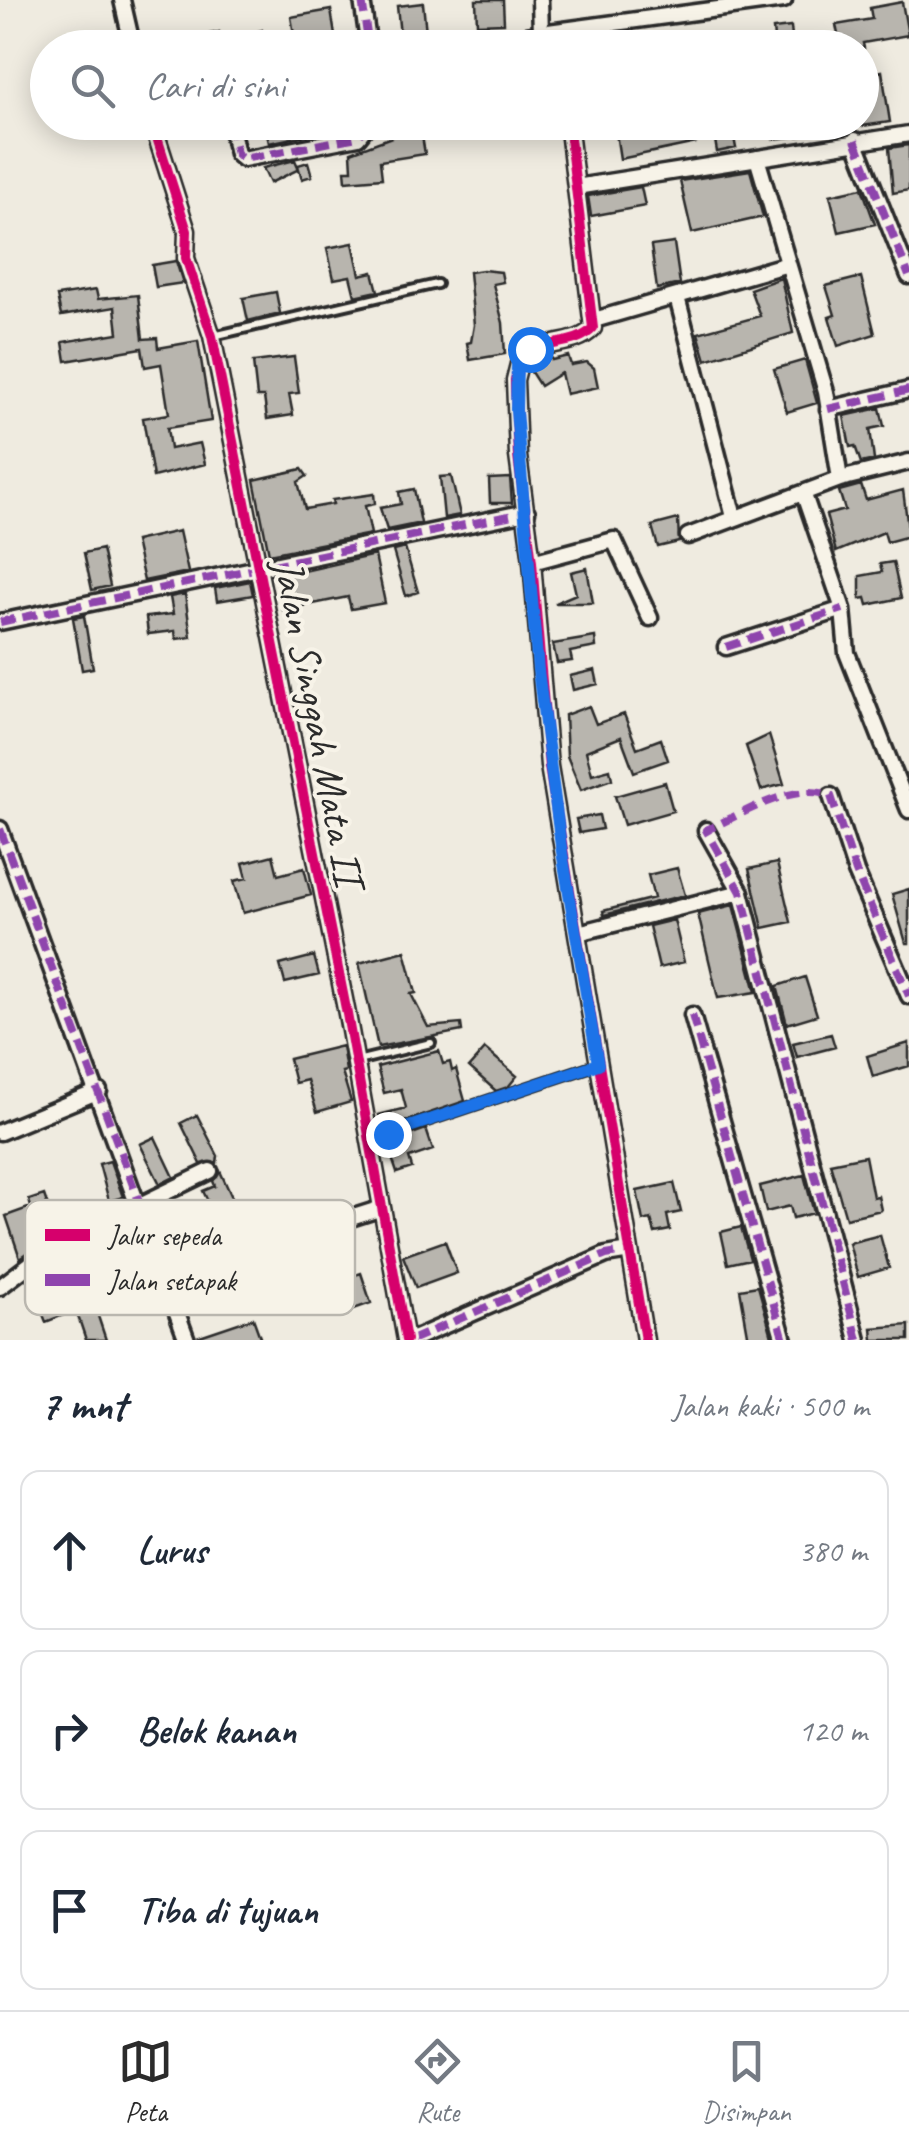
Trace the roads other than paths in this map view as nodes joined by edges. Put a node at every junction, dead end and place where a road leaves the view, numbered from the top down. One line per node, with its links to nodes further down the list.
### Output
1 (122, 0): 5 (street)
2 (362, 0): 6 (street)
3 (540, 0): 7 (street)
4 (784, 0): 8 (street)
5 (129, 30)
6 (366, 30)
7 (541, 30)
8 (564, 30)
9 (909, 134): 10 (street)
10 (879, 137)
11 (158, 140): 23 (street, Jalan Singgah Mata II)
12 (234, 140): 13 (street)
13 (343, 140)
14 (570, 140): 17 (street)
15 (855, 140): 16 (street); 19 (street)
16 (757, 158): 17 (street); 18 (street)
17 (576, 187): 22 (street)
18 (788, 264): 21 (street); 25 (street)
19 (909, 276)
20 (437, 284): 23 (lane)
21 (677, 297): 22 (street); 30 (street)
22 (594, 320): 29 (street)
23 (212, 336): 33 (street, Jalan Singgah Mata II)
24 (909, 390): 25 (street)
25 (828, 409): 27 (street)
26 (909, 462): 27 (street)
27 (840, 479): 28 (street)
28 (804, 495): 30 (street); 34 (street)
29 (519, 514): 32 (street); 33 (street)
30 (734, 517): 31 (street)
31 (688, 536)
32 (532, 562): 35 (street); 43 (street)
33 (257, 571): 36 (street); 47 (street, Jalan Singgah Mata II)
34 (842, 609): 37 (street); 39 (street)
35 (650, 618)
36 (0, 622)
37 (726, 648)
38 (831, 796): 44 (street)
39 (909, 810)
40 (0, 829): 49 (street)
41 (706, 830): 42 (street)
42 (741, 892): 43 (street); 65 (street)
43 (578, 933): 48 (street)
44 (909, 996)
45 (692, 1015): 64 (street)
46 (430, 1043): 47 (lane)
47 (356, 1061): 51 (street, Jalan Singgah Mata II)
48 (598, 1064): 51 (lane); 57 (street)
49 (99, 1091): 50 (street); 53 (street)
50 (0, 1132)
51 (370, 1147): 55 (street, Jalan Singgah Mata II)
52 (210, 1171): 54 (street)
53 (139, 1200)
54 (148, 1200)
55 (382, 1208): 56 (street); 62 (street, Jalan Singgah Mata II)
56 (355, 1217)
57 (618, 1253): 62 (street); 63 (street)
58 (25, 1268): 59 (street)
59 (0, 1288)
60 (178, 1315): 61 (street)
61 (187, 1340)
62 (408, 1340)
63 (645, 1340)
64 (784, 1340)
65 (858, 1340)

